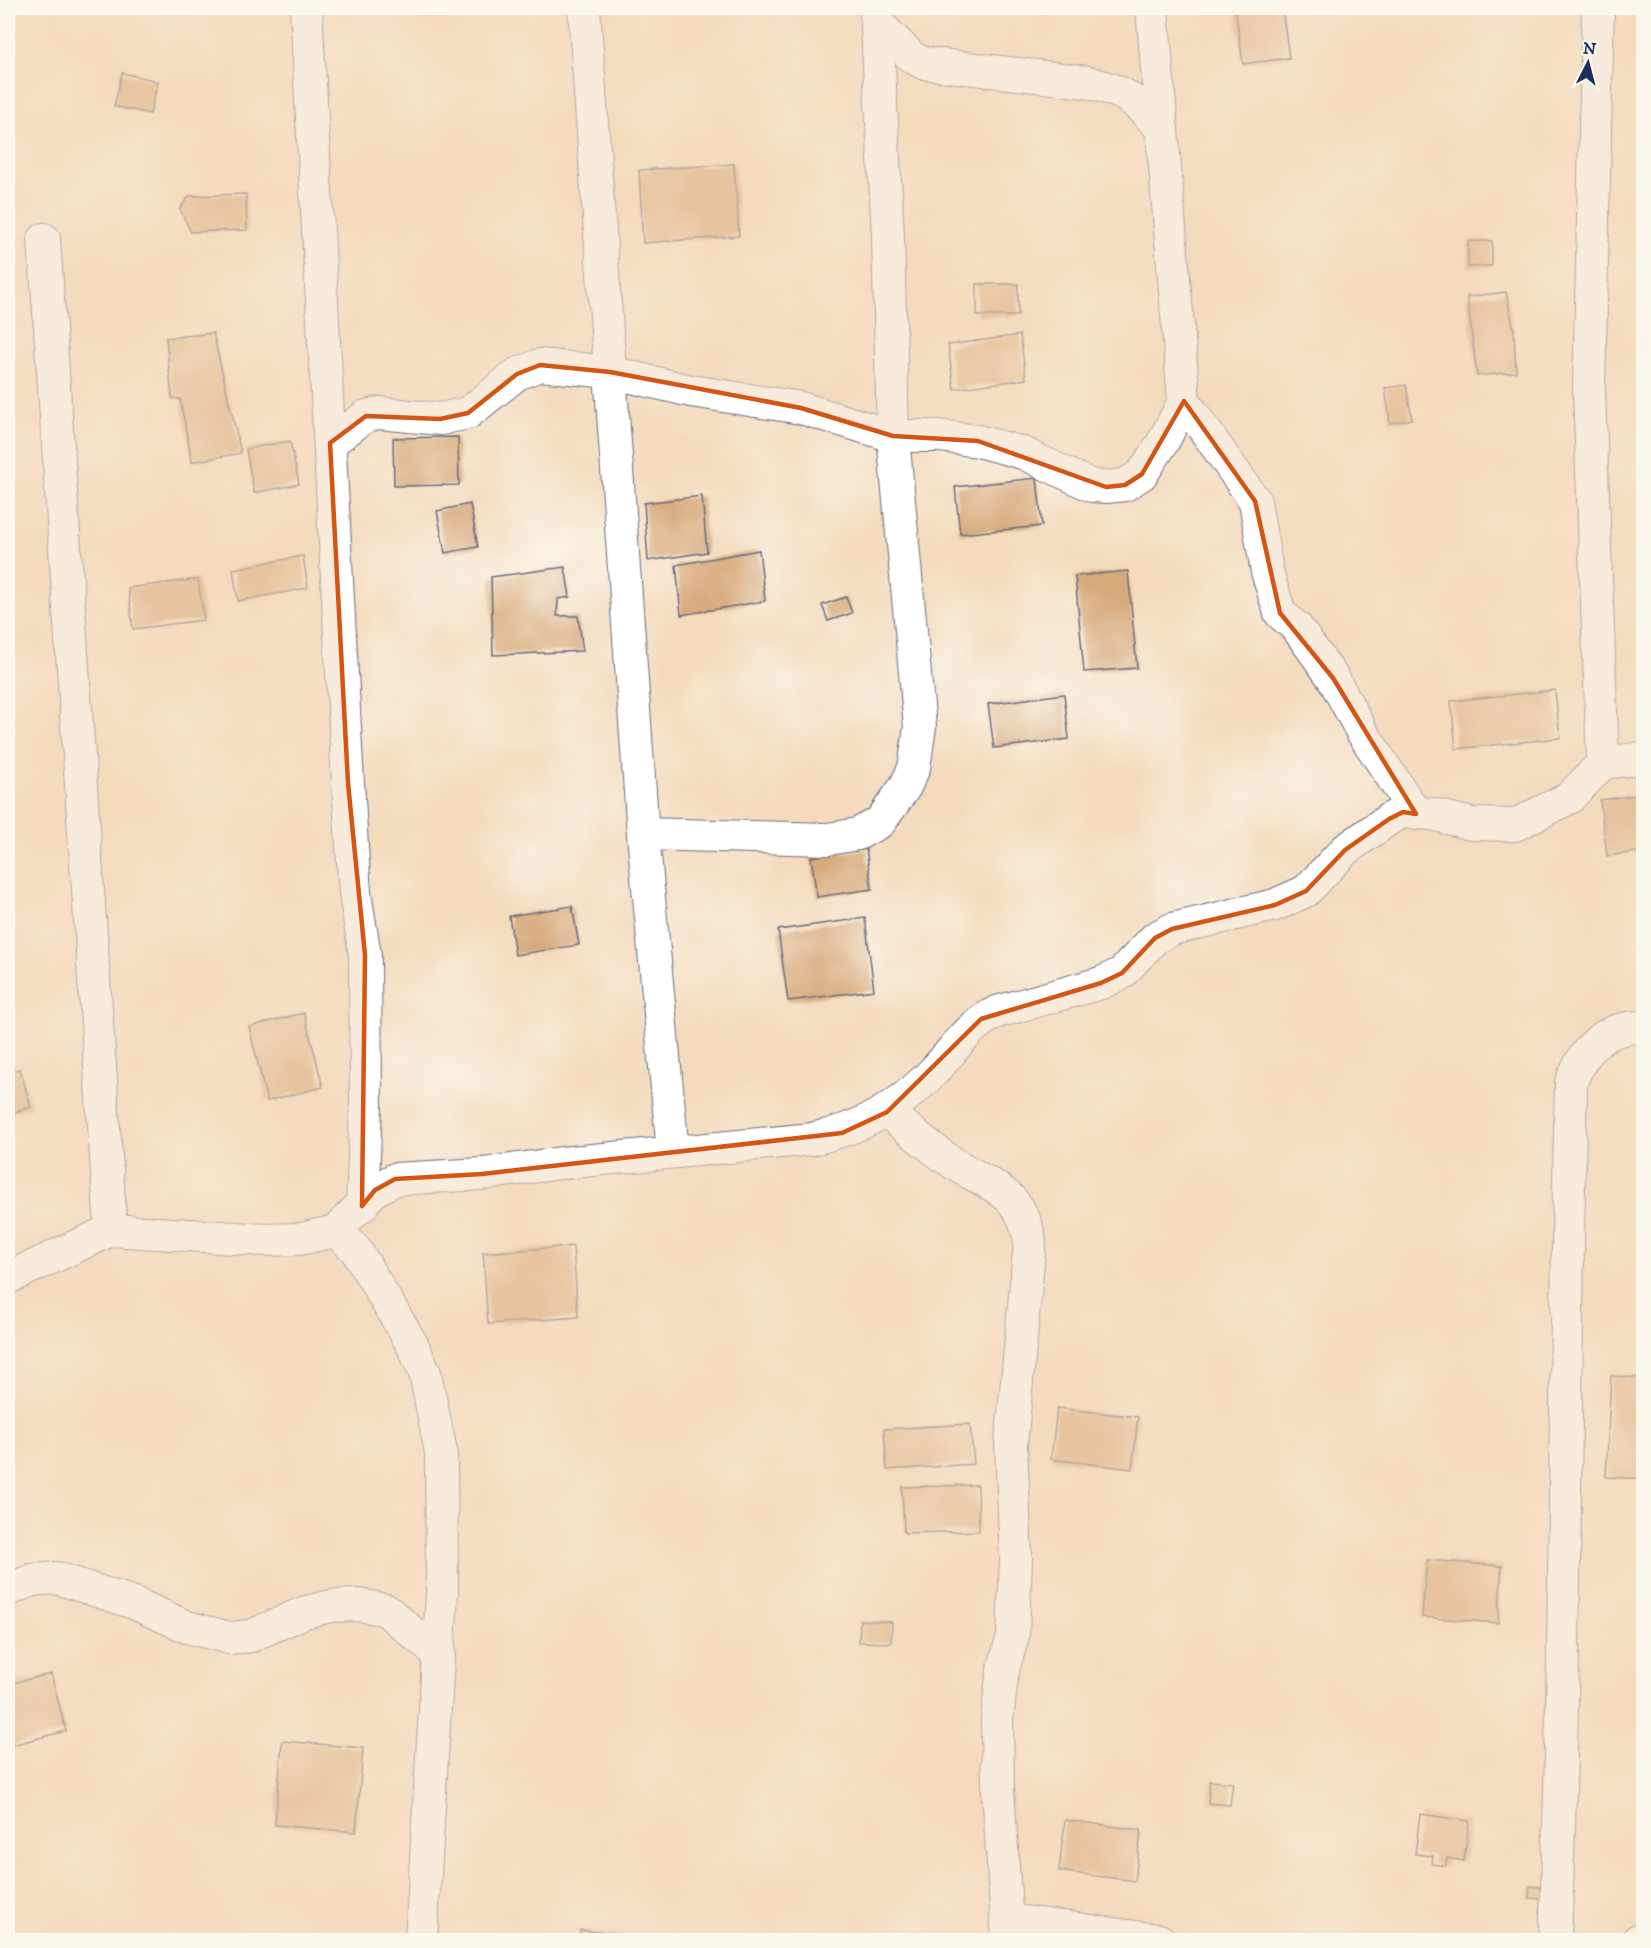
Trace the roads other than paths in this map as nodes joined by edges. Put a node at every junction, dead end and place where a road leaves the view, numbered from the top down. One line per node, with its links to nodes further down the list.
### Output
1 (306, 8): 11 (street)
2 (584, 8): 8 (street)
3 (1152, 8): 6 (street)
4 (1598, 8): 13 (street)
5 (877, 16): 6 (street); 10 (street)
6 (1162, 129): 9 (street)
7 (44, 239): 20 (street)
8 (610, 372): 10 (street); 11 (street); 15 (street)
9 (1184, 401): 10 (street); 14 (street)
10 (893, 436): 15 (street)
11 (330, 443): 19 (street)
12 (1644, 758): 13 (street)
13 (1603, 763): 14 (street)
14 (1416, 814): 17 (street)
15 (643, 834): 18 (street)
16 (1644, 1027): 29 (street)
17 (887, 1112): 18 (street); 25 (street)
18 (673, 1152): 19 (street)
19 (362, 1206): 21 (street)
20 (111, 1230): 21 (street); 22 (street)
21 (336, 1231): 24 (street)
22 (8, 1278)
23 (8, 1590): 24 (street)
24 (439, 1655): 27 (street)
25 (1009, 1930): 28 (street)
26 (1644, 1939): 30 (street)
27 (421, 1941)
28 (1159, 1941)
29 (1555, 1941)
30 (1638, 1941)

